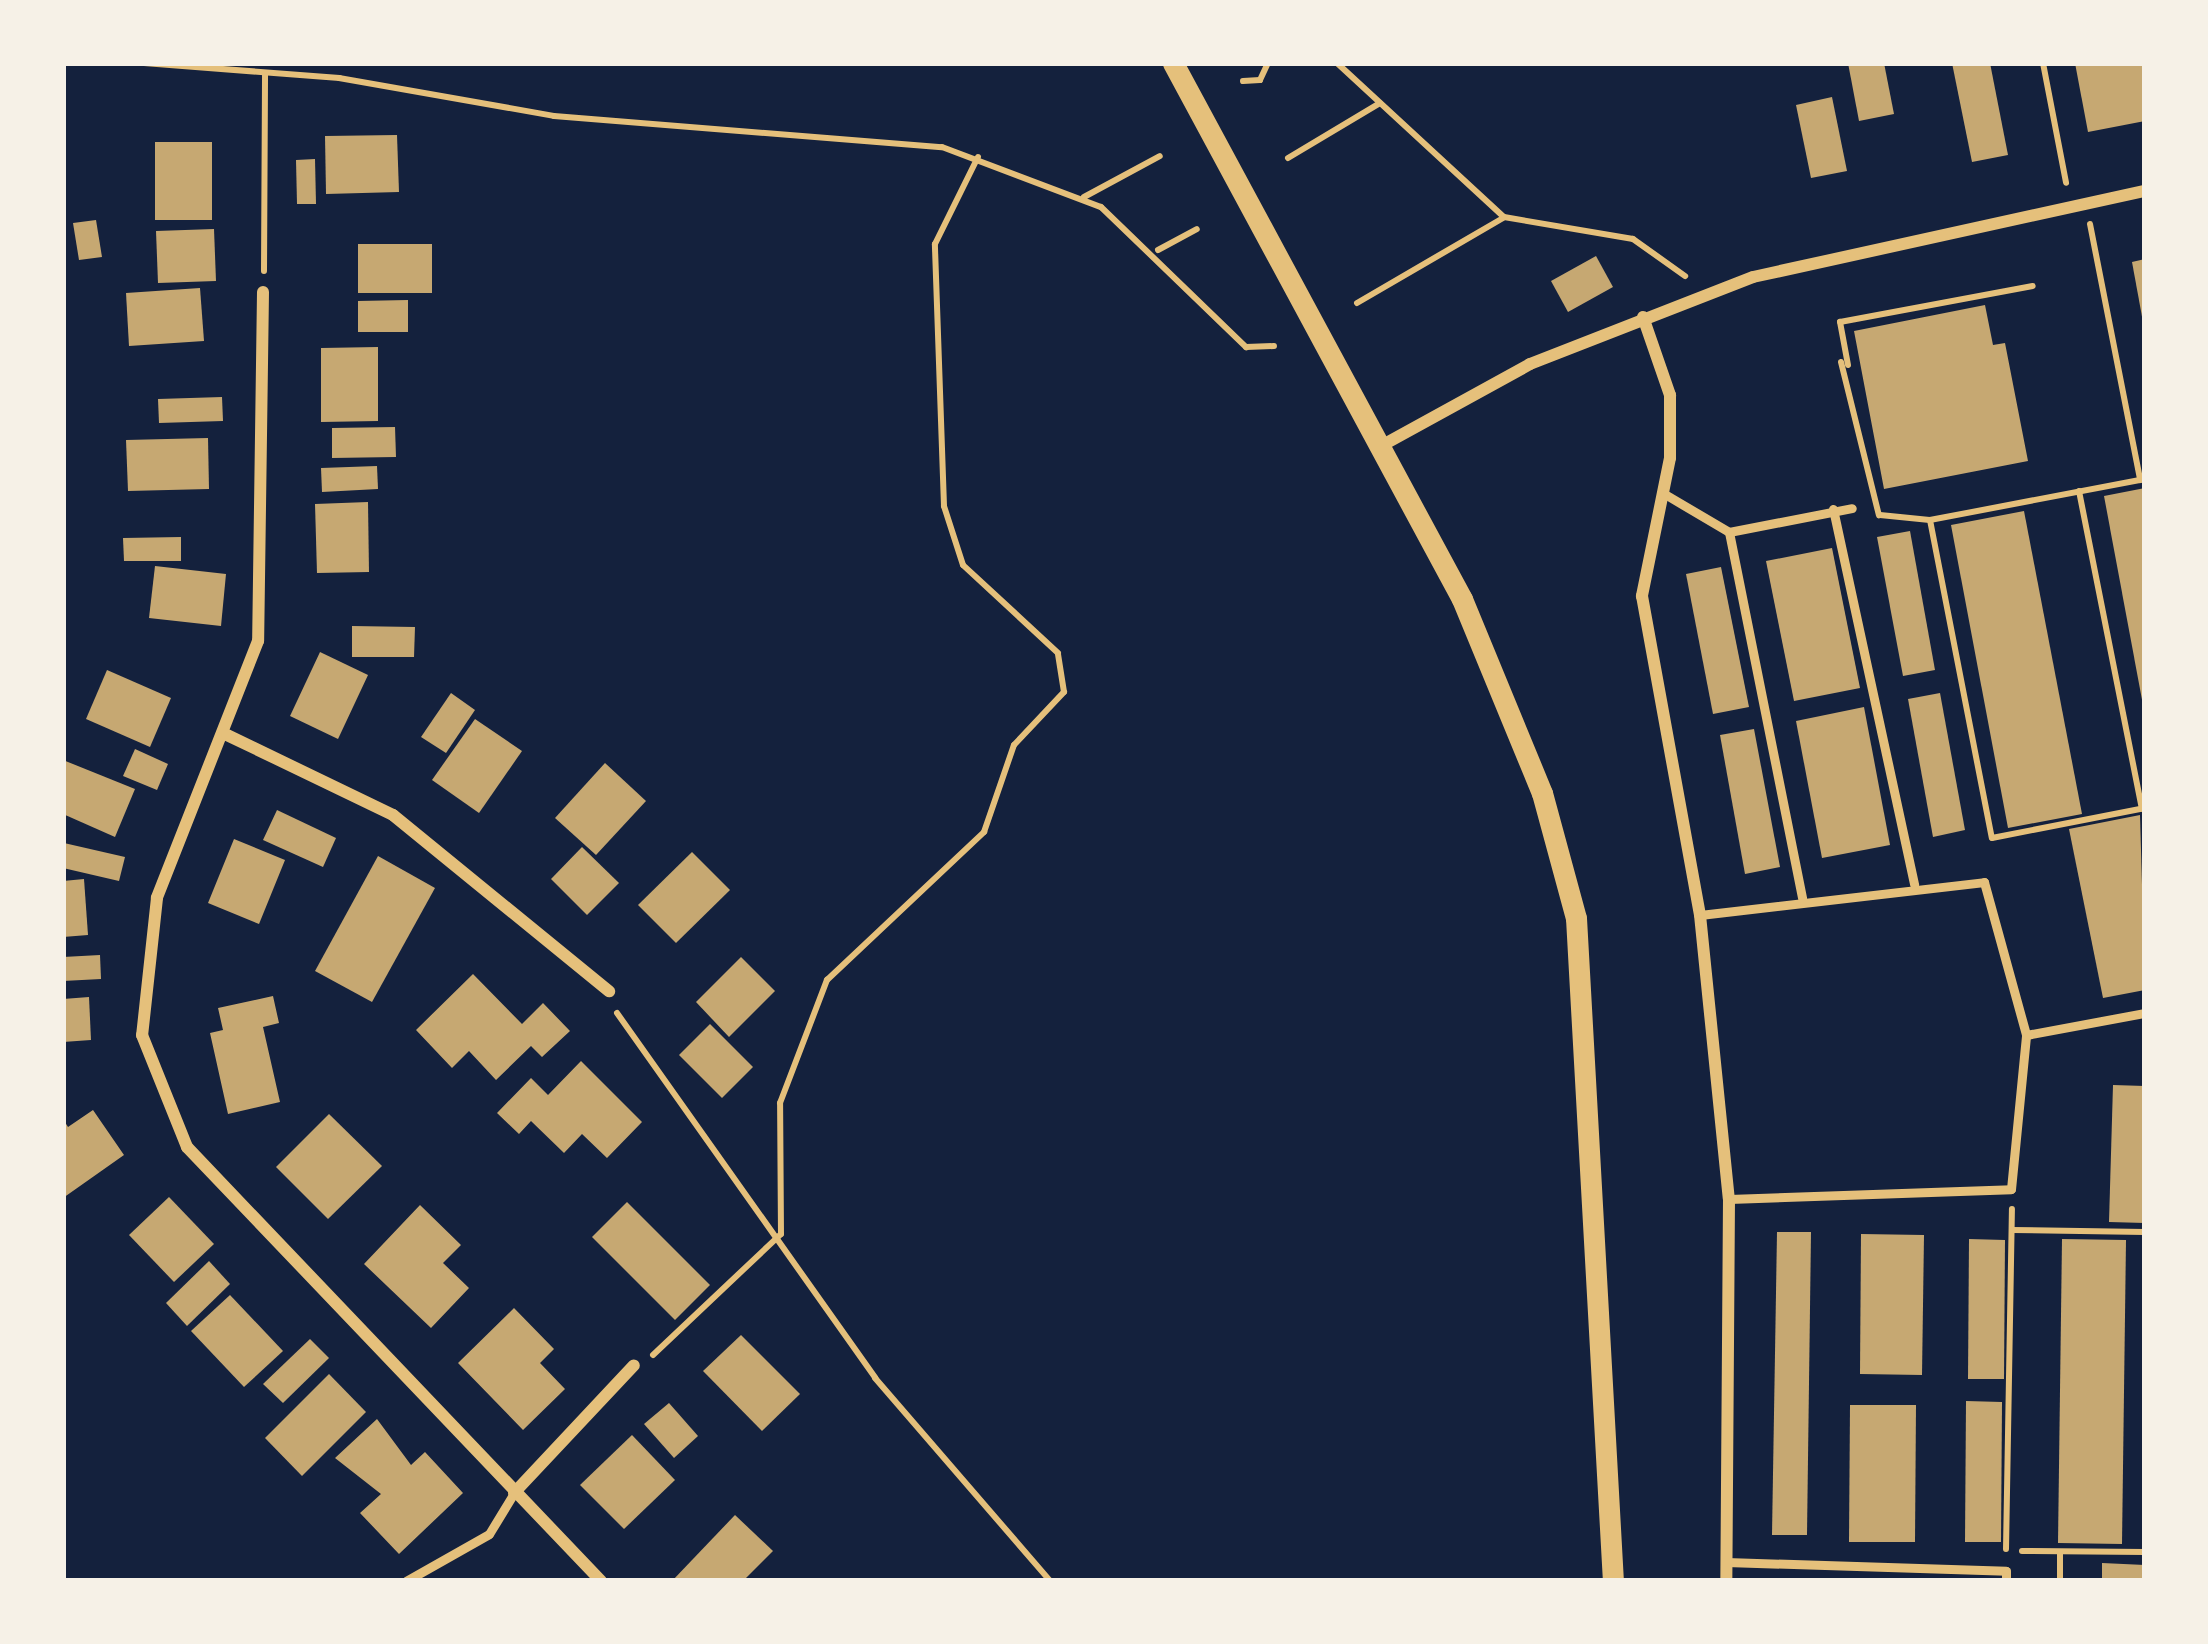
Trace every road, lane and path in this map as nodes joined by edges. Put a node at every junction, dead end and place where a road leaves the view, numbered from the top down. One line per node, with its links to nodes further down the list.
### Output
1 (144, 63): 6 (path)
2 (1173, 63): 26 (street)
3 (1268, 63): 8 (path)
4 (1337, 63): 9 (path)
5 (2043, 63): 16 (path)
6 (226, 66): 7 (path)
7 (266, 73): 11 (path); 21 (path)
8 (1243, 81)
9 (1380, 103): 12 (path); 17 (path)
10 (1160, 156): 14 (path)
11 (978, 157): 14 (path); 47 (path)
12 (1288, 158)
13 (2145, 191): 15 (street)
14 (1084, 197): 19 (path)
15 (2086, 202): 16 (street); 27 (path)
16 (2071, 205): 22 (street)
17 (1504, 217): 22 (path); 23 (path)
18 (1197, 229): 19 (path)
19 (1158, 250): 25 (path)
20 (2033, 286): 32 (path)
21 (263, 292): 35 (street)
22 (1709, 292): 24 (street)
23 (1357, 303)
24 (1643, 317): 26 (street); 29 (street)
25 (1274, 346)
26 (1381, 446): 58 (street)
27 (2142, 480): 28 (path)
28 (2078, 491): 33 (path); 36 (path)
29 (1663, 493): 34 (lane); 39 (street)
30 (1852, 508): 31 (lane); 32 (path)
31 (1833, 509): 34 (lane); 37 (lane)
32 (1879, 515): 33 (path)
33 (1930, 520): 36 (path)
34 (1729, 532): 38 (lane)
35 (227, 735): 40 (street); 49 (street)
36 (2143, 808)
37 (1914, 884): 38 (lane); 42 (lane)
38 (1802, 898): 39 (lane)
39 (1700, 915): 44 (street)
40 (609, 991): 47 (path)
41 (2145, 1013): 42 (lane)
42 (2026, 1035): 43 (lane)
43 (2011, 1189): 44 (lane); 45 (path)
44 (1729, 1199): 53 (street)
45 (2012, 1230): 46 (path); 50 (path)
46 (2145, 1232)
47 (781, 1234): 48 (path); 57 (path)
48 (634, 1365): 49 (street)
49 (514, 1493): 55 (lane); 56 (street)
50 (2006, 1551): 51 (path); 54 (path)
51 (2060, 1552): 52 (path); 60 (path)
52 (2145, 1552)
53 (1726, 1562): 54 (lane); 59 (street)
54 (2006, 1576)
55 (406, 1581)
56 (601, 1581)
57 (1050, 1581)
58 (1613, 1581)
59 (1726, 1581)
60 (2060, 1581)

